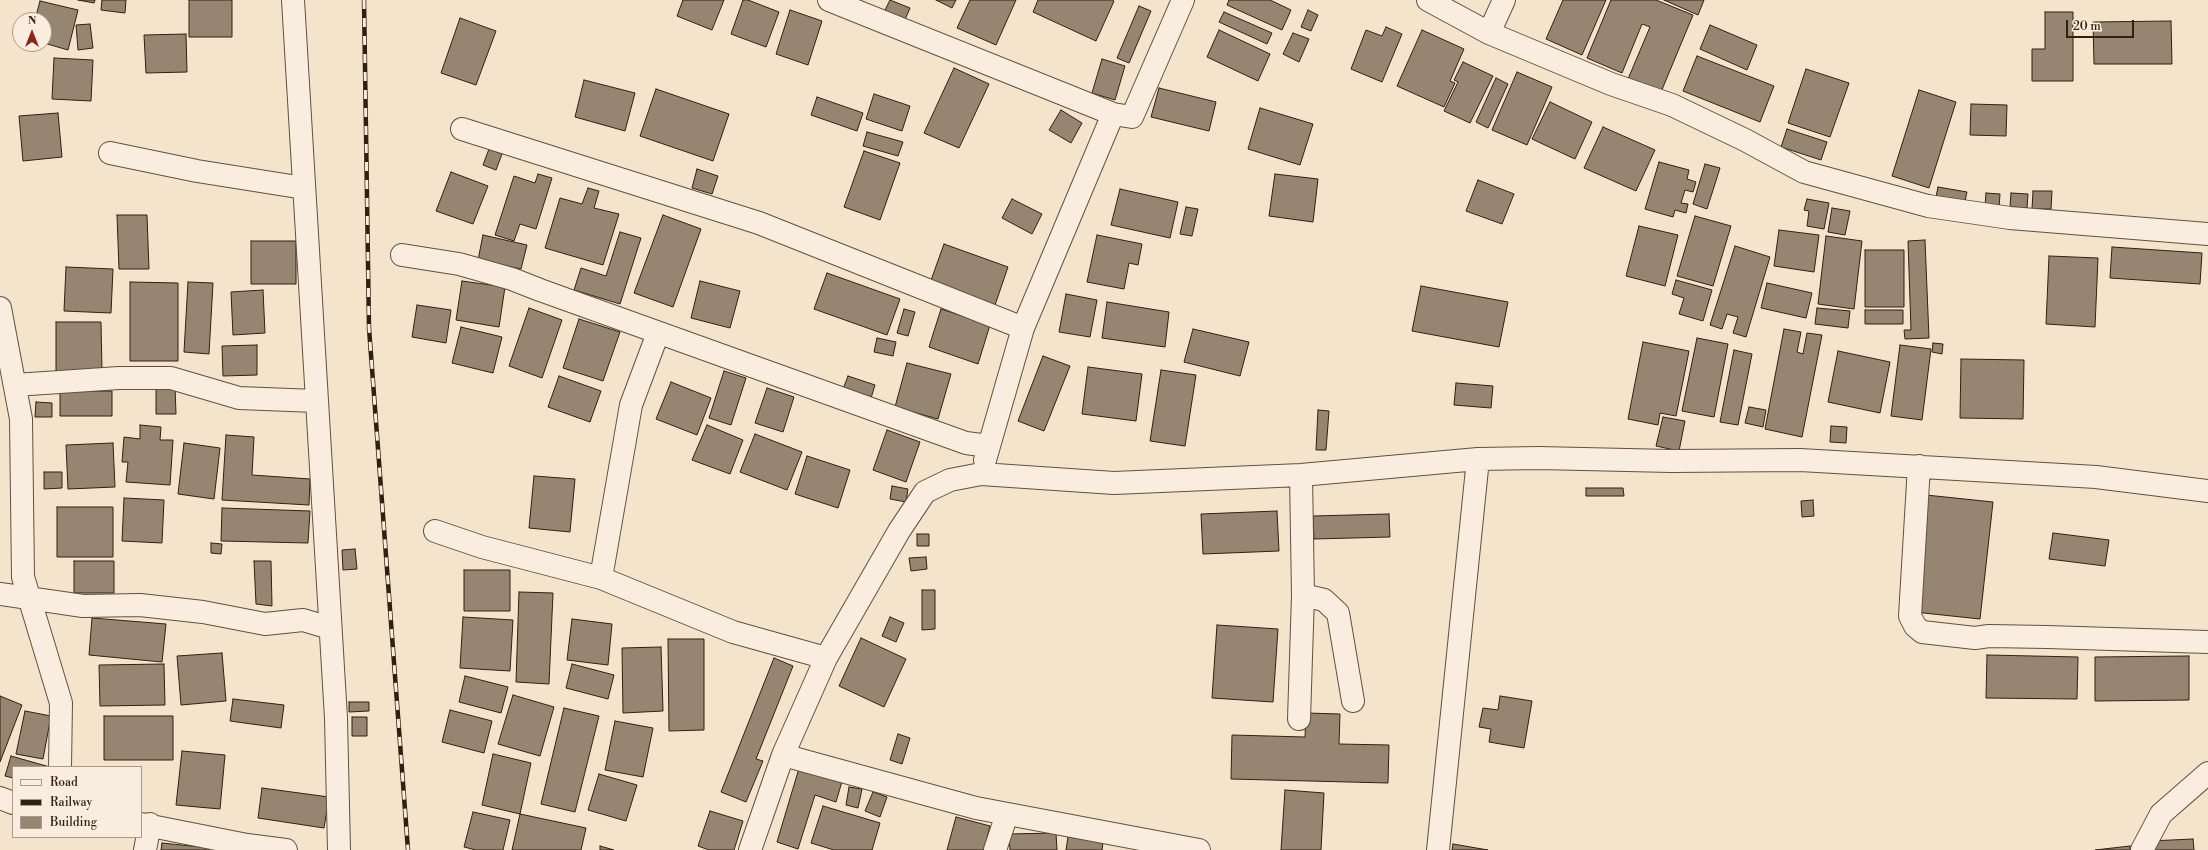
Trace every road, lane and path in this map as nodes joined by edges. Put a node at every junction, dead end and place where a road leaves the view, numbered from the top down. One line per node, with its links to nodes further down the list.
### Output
1 (293, 0): 11 (street)
2 (829, 0): 6 (street)
3 (1182, 0): 8 (street)
4 (1428, 0): 7 (street)
5 (1504, 0): 7 (street)
6 (853, 4): 8 (street)
7 (1489, 33): 12 (street)
8 (1113, 114): 15 (street)
9 (462, 130): 15 (street)
10 (110, 153): 11 (street)
11 (304, 188): 18 (street)
12 (2208, 234)
13 (402, 255): 16 (street)
14 (0, 308): 17 (street)
15 (1023, 328): 19 (street)
16 (658, 333): 19 (street); 26 (street)
17 (15, 385): 18 (street); 29 (street)
18 (316, 400): 30 (street)
19 (989, 446): 22 (street)
20 (1478, 459): 21 (street); 23 (street); 48 (street)
21 (1919, 466): 24 (street); 31 (street)
22 (981, 474): 23 (street); 32 (street)
23 (1301, 475): 28 (street)
24 (2208, 491)
25 (435, 531): 26 (street)
26 (601, 578): 32 (street)
27 (0, 594): 29 (street)
28 (1303, 595): 33 (street); 34 (street)
29 (29, 597): 30 (street); 36 (street)
30 (330, 628): 44 (street)
31 (2208, 642)
32 (826, 658): 35 (street)
33 (1353, 700)
34 (1299, 719)
35 (783, 755): 40 (street); 45 (street)
36 (60, 766)
37 (2208, 773): 49 (street)
38 (0, 798): 39 (street)
39 (12, 803)
40 (1007, 814): 46 (street); 47 (street)
41 (145, 824): 42 (street); 43 (street)
42 (274, 849)
43 (145, 850)
44 (339, 850)
45 (750, 850)
46 (996, 850)
47 (1199, 850)
48 (1438, 850)
49 (2142, 850)

